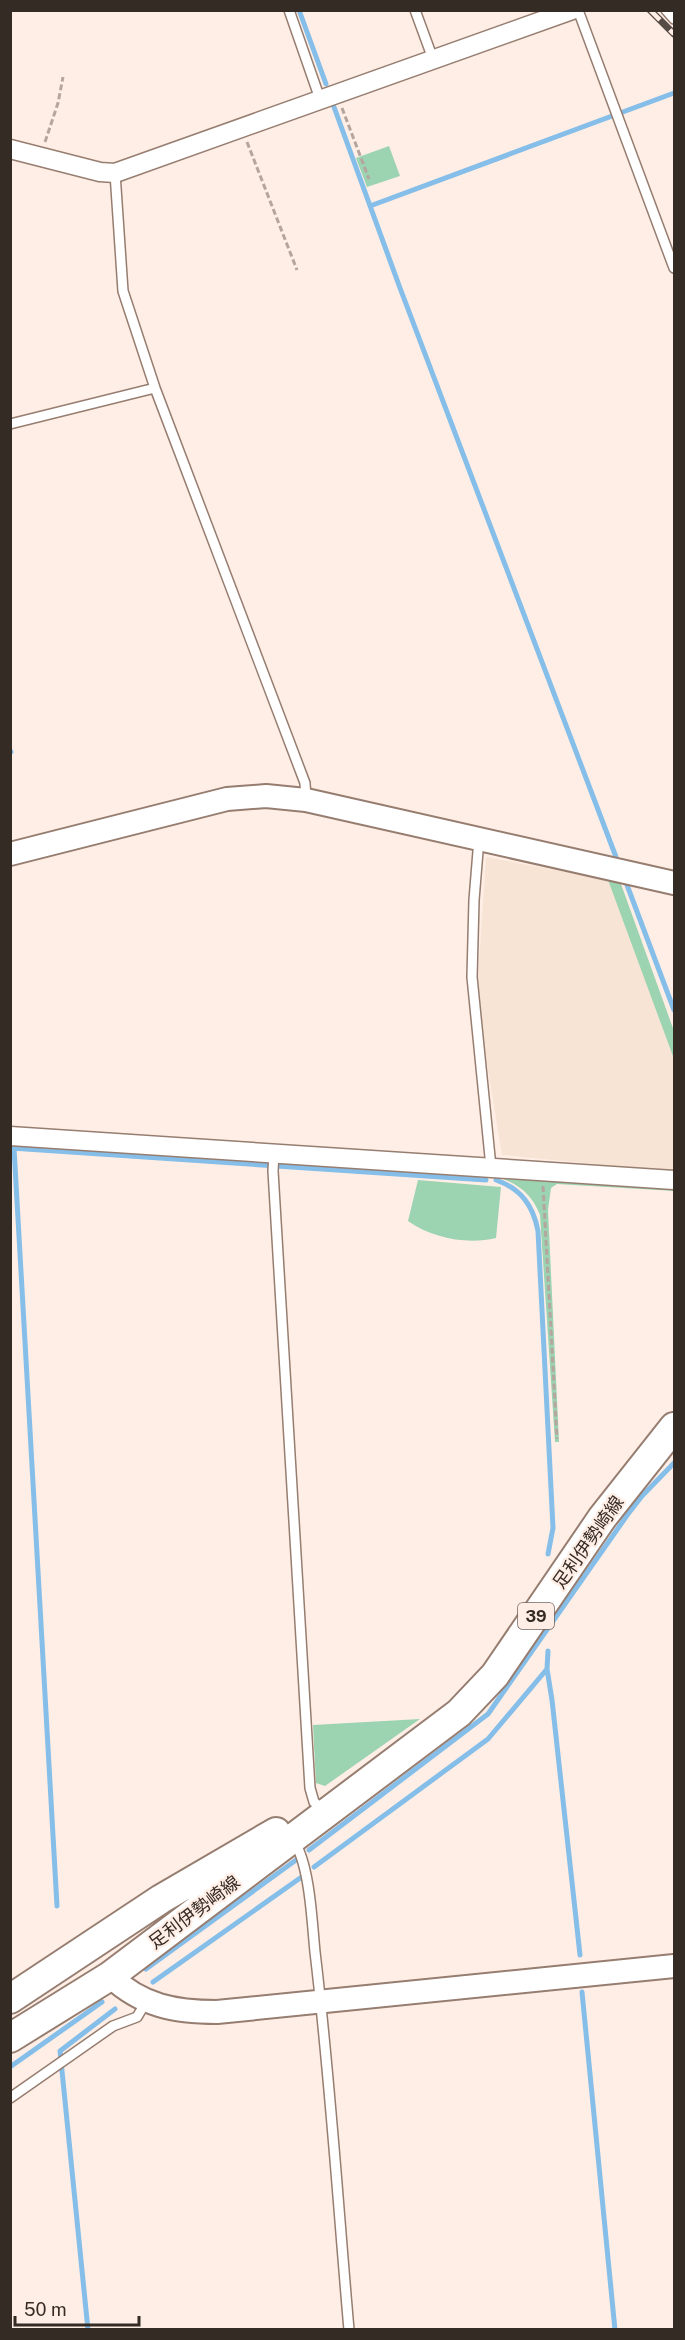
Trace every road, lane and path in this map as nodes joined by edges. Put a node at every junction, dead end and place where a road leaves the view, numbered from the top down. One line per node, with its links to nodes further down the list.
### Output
1 (289, 10): 9 (lane)
2 (415, 10): 7 (lane)
3 (572, 10): 7 (street)
4 (578, 10): 15 (lane)
5 (666, 10): 6 (lane)
6 (675, 19)
7 (433, 59): 9 (street)
8 (63, 77): 12 (path)
9 (329, 97): 10 (street); 14 (path)
10 (241, 126): 13 (street); 16 (path)
11 (10, 149): 12 (street)
12 (40, 157): 13 (street)
13 (115, 173): 17 (lane)
14 (369, 179)
15 (675, 268)
16 (297, 270)
17 (155, 388): 18 (lane); 19 (lane)
18 (10, 424)
19 (306, 800): 20 (street); 21 (street)
20 (479, 838): 22 (street); 25 (lane)
21 (10, 854)
22 (675, 883)
23 (10, 1136): 24 (street)
24 (274, 1153): 25 (street); 31 (lane)
25 (490, 1167): 26 (street)
26 (543, 1171): 27 (street); 29 (path)
27 (675, 1180)
28 (675, 1427): 30 (main road, 足利伊勢崎線 / 39)
29 (557, 1439)
30 (372, 1778): 31 (main road, 足利伊勢崎線 / 39); 32 (main road, 足利伊勢崎線 / 39)
31 (320, 1807): 33 (main road, 足利伊勢崎線 / 39)
32 (292, 1839): 35 (main road, 足利伊勢崎線 / 39); 37 (lane)
33 (115, 1929): 35 (main road); 36 (main road, 足利伊勢崎線 / 39)
34 (675, 1966): 37 (street)
35 (110, 1976): 36 (main road); 38 (street); 39 (main road, 足利伊勢崎線 / 39)
36 (10, 2000)
37 (320, 2001): 38 (street); 41 (lane)
38 (146, 2002): 40 (lane)
39 (10, 2038)
40 (10, 2098)
41 (349, 2330)

